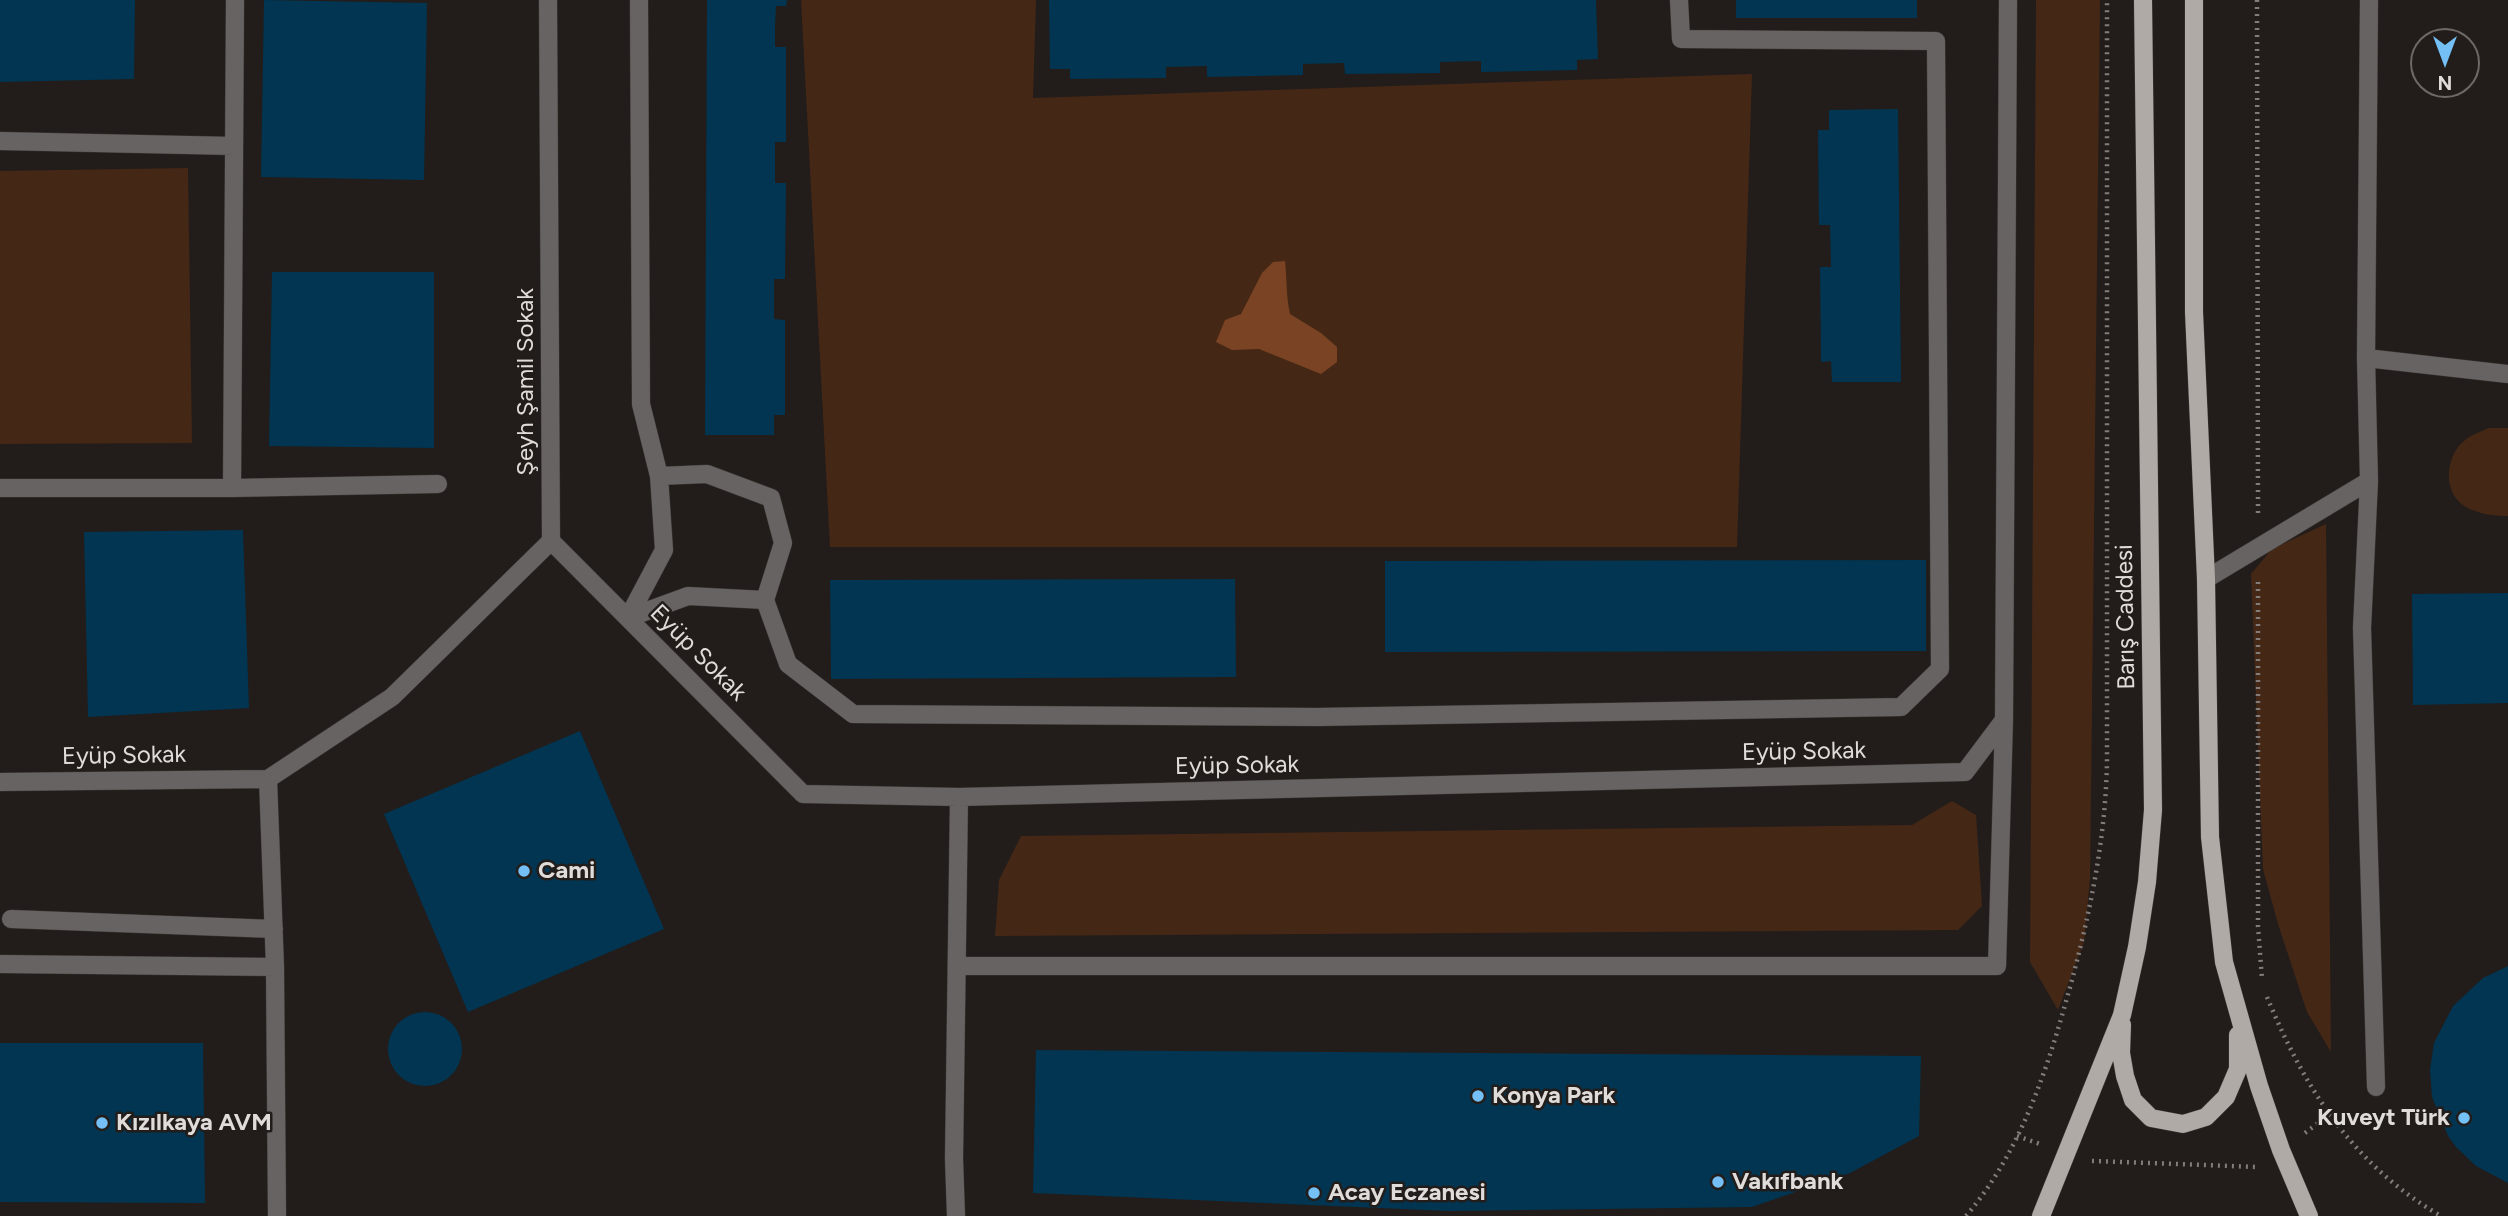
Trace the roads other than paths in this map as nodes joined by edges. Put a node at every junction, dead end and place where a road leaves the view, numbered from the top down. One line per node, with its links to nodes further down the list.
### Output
1 (235, 0): 10 (street)
2 (548, 0): 18 (street, Şeyh Şamil Sokak)
3 (639, 0): 13 (street)
4 (1679, 0): 20 (street)
5 (2008, 0): 22 (street)
6 (2143, 0): 31 (main road, Barış Caddesi)
7 (2194, 0): 19 (main road)
8 (2369, 0): 11 (street)
9 (0, 141): 10 (street)
10 (234, 146): 17 (street)
11 (2366, 358): 12 (street); 14 (street)
12 (2508, 374)
13 (659, 476): 20 (street); 21 (street)
14 (2369, 481): 19 (street); 33 (street)
15 (438, 484): 17 (street)
16 (0, 488): 17 (street)
17 (232, 488)
18 (551, 541): 21 (street, Eyüp Sokak); 23 (street)
19 (2206, 579): 32 (main road)
20 (765, 600): 21 (street)
21 (628, 618): 25 (street, Eyüp Sokak)
22 (2004, 720): 25 (street, Eyüp Sokak); 29 (street)
23 (268, 779): 24 (street, Eyüp Sokak); 27 (street)
24 (0, 782)
25 (959, 797): 29 (street)
26 (10, 919): 27 (street)
27 (274, 929): 30 (street)
28 (0, 964): 30 (street)
29 (957, 966): 35 (street)
30 (275, 967): 34 (street)
31 (2122, 1015): 32 (main road); 36 (main road, Barış Caddesi)
32 (2239, 1015): 37 (main road)
33 (2376, 1087)
34 (277, 1216)
35 (956, 1216)
36 (2041, 1216)
37 (2309, 1216)

